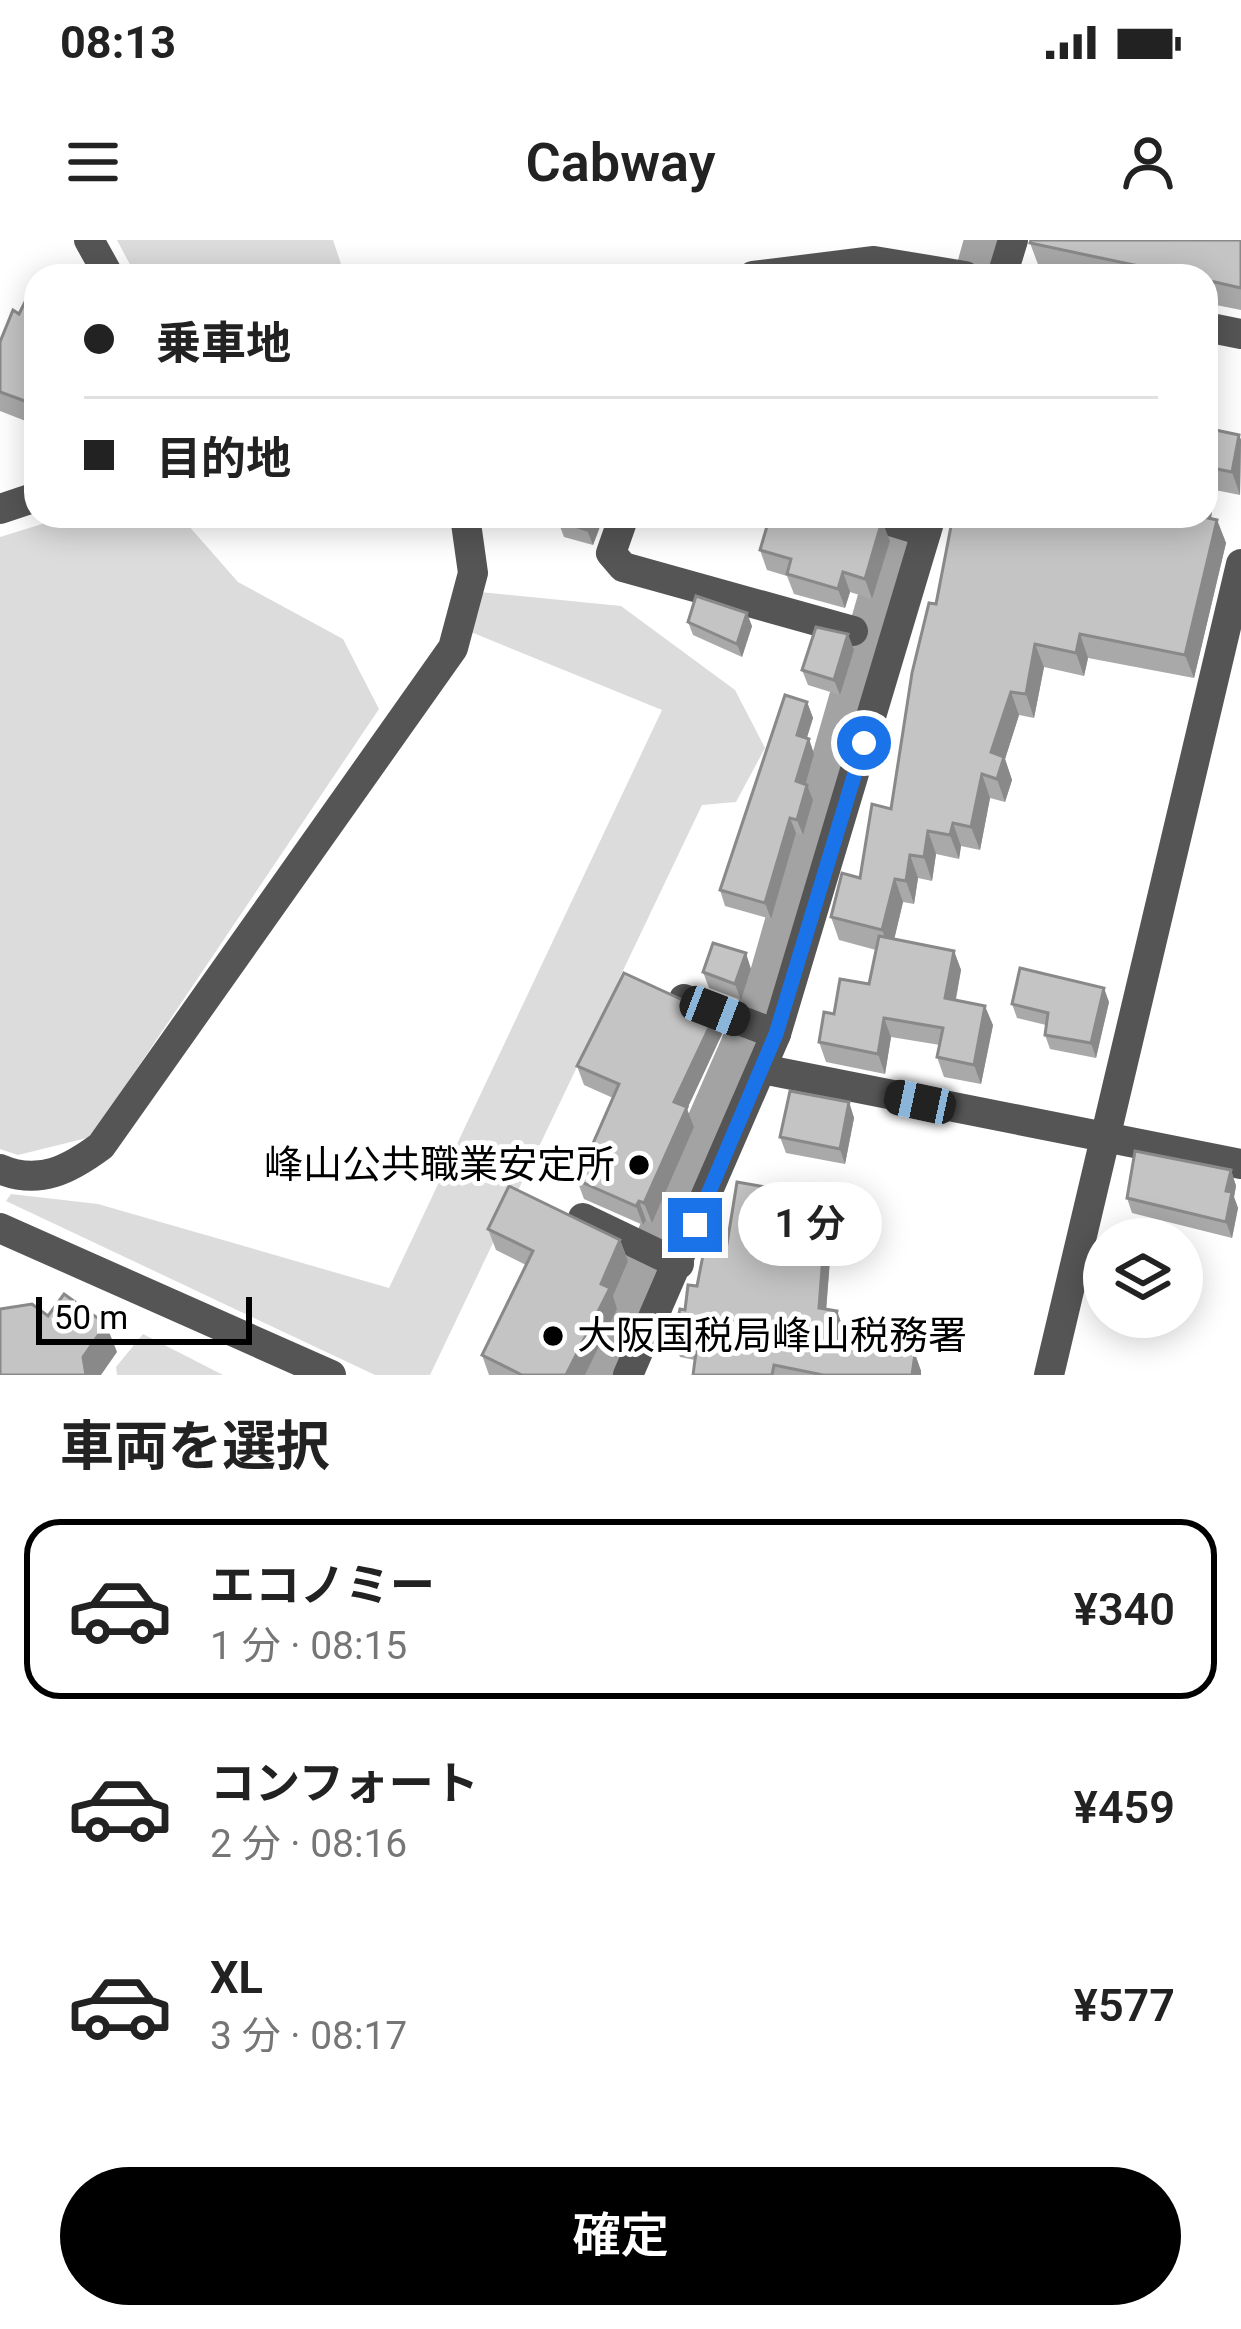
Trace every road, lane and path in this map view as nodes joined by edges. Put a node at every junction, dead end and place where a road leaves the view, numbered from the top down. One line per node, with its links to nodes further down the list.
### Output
1 (850, 264): 2 (street)
2 (892, 264)
3 (467, 528): 13 (street)
4 (620, 528): 7 (street)
5 (927, 528): 9 (street)
6 (1241, 564): 11 (street)
7 (853, 631)
8 (684, 999): 9 (street)
9 (776, 1034): 10 (street)
10 (762, 1070): 11 (street); 16 (street)
11 (1107, 1140): 12 (street); 19 (street)
12 (1241, 1164)
13 (0, 1169)
14 (583, 1218): 16 (street)
15 (0, 1228): 17 (street)
16 (679, 1264): 18 (street)
17 (331, 1375)
18 (628, 1375)
19 (1048, 1375)

